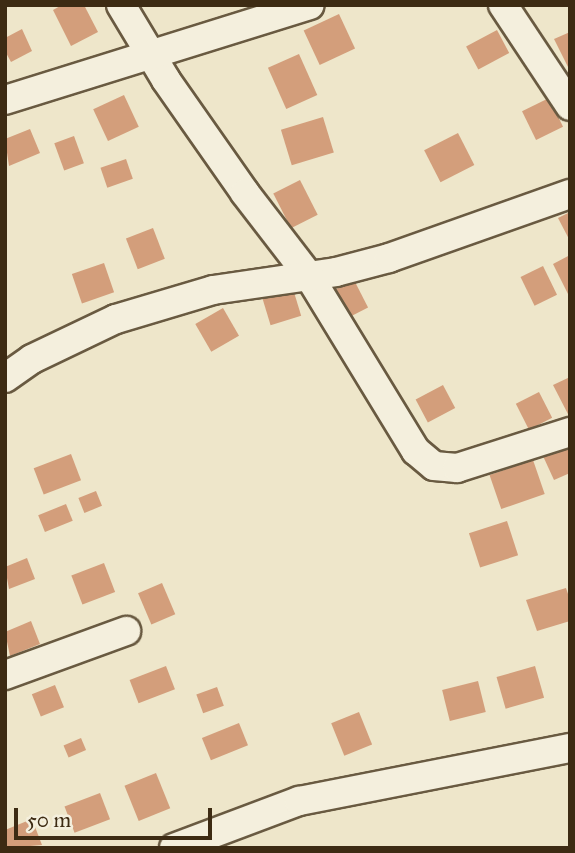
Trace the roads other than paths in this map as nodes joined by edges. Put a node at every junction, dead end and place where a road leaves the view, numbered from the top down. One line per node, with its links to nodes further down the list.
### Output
1 (121, 5): 4 (street)
2 (310, 5): 4 (street)
3 (503, 5): 6 (street)
4 (151, 55): 5 (street); 8 (street)
5 (5, 100)
6 (570, 106)
7 (570, 194): 8 (street)
8 (309, 276): 9 (street); 10 (street)
9 (5, 378)
10 (570, 432)
11 (126, 631): 12 (street)
12 (5, 675)
13 (570, 748): 14 (street)
14 (174, 848)

